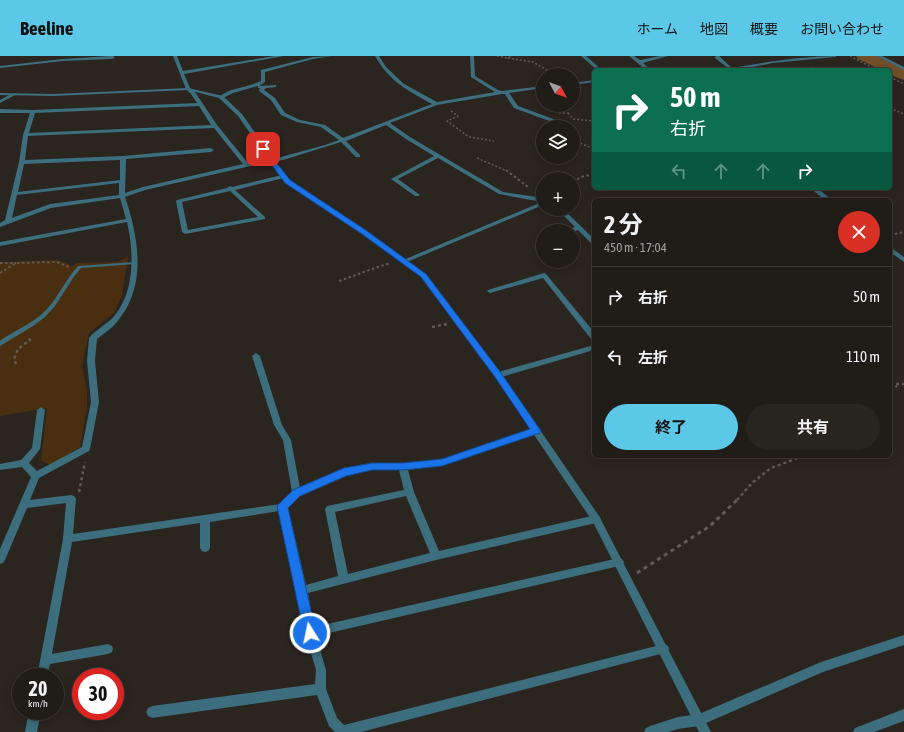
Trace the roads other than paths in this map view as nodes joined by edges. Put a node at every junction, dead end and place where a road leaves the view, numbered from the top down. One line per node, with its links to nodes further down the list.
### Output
1 (112, 56): 15 (street)
2 (175, 56): 21 (street)
3 (282, 56): 21 (street)
4 (330, 56): 12 (street)
5 (377, 56): 35 (street)
6 (472, 56): 29 (street)
7 (583, 56): 16 (street)
8 (631, 56): 14 (street)
9 (666, 56): 14 (street)
10 (835, 56): 19 (street)
11 (878, 56): 20 (street)
12 (311, 57): 24 (street)
13 (717, 57): 18 (street)
14 (639, 62): 17 (street)
15 (0, 67)
16 (598, 68)
17 (646, 68)
18 (728, 68)
19 (741, 68)
20 (904, 69)
21 (182, 73): 28 (street)
22 (592, 82): 23 (street)
23 (580, 83)
24 (257, 86): 26 (street); 32 (street)
25 (274, 86): 26 (street)
26 (264, 88): 42 (street)
27 (536, 88): 29 (street)
28 (188, 89): 31 (street); 32 (street); 34 (street)
29 (502, 92): 35 (street); 38 (street)
30 (0, 94): 31 (street)
31 (13, 95): 33 (street)
32 (221, 96): 47 (street)
33 (0, 102)
34 (200, 104): 37 (street); 40 (street)
35 (436, 104): 39 (street)
36 (0, 111): 37 (street)
37 (33, 112): 41 (street)
38 (551, 120)
39 (388, 124): 42 (street); 45 (street)
40 (215, 126): 41 (street); 49 (street)
41 (26, 135): 48 (street)
42 (341, 141): 44 (street); 47 (street)
43 (210, 150): 46 (street)
44 (358, 156)
45 (438, 156): 55 (street); 58 (street)
46 (123, 158): 48 (street); 51 (street)
47 (271, 161): 49 (street); 50 (street)
48 (22, 162): 54 (street)
49 (247, 165): 56 (street)
50 (282, 177): 52 (street); 69 (street)
51 (123, 181): 54 (street); 56 (street)
52 (230, 188): 52 (street)
53 (816, 190): 57 (street)
54 (14, 194): 62 (street)
55 (417, 195)
56 (122, 196): 61 (street); 62 (street)
57 (826, 198)
58 (536, 200)
59 (536, 205): 69 (street)
60 (567, 216): 63 (street)
61 (130, 220): 67 (street); 71 (street)
62 (8, 221): 64 (street)
63 (575, 224)
64 (0, 225)
65 (580, 229): 66 (street)
66 (592, 241)
67 (0, 244)
68 (892, 251): 70 (street)
69 (402, 259): 77 (street)
70 (904, 260)
71 (134, 263): 74 (lane); 83 (street)
72 (490, 291): 73 (street)
73 (592, 335)
74 (0, 344)
75 (592, 348): 77 (street)
76 (256, 356): 85 (street)
77 (498, 375): 79 (street)
78 (41, 410): 80 (street)
79 (536, 431): 82 (street); 89 (street)
80 (24, 463): 81 (street); 83 (street)
81 (0, 467)
82 (403, 467): 84 (street); 85 (street)
83 (36, 476): 86 (street)
84 (409, 492): 93 (street); 95 (street)
85 (297, 493): 87 (street)
86 (23, 505): 90 (street); 92 (street)
87 (283, 506): 88 (street); 96 (street)
88 (205, 518): 90 (street); 91 (street)
89 (596, 519): 93 (street); 94 (street)
90 (68, 539): 101 (street)
91 (205, 548)
92 (1, 554)
93 (436, 556): 95 (street)
94 (619, 562): 97 (street); 100 (street)
95 (344, 580): 96 (street)
96 (302, 590): 97 (street)
97 (310, 633): 103 (street)
98 (904, 640): 107 (street)
99 (108, 649): 101 (street)
100 (664, 649): 107 (street); 108 (street)
101 (46, 660): 102 (street)
102 (44, 668)
103 (320, 689): 104 (street); 108 (street)
104 (152, 712)
105 (904, 715): 112 (street)
106 (33, 720): 109 (street)
107 (699, 720): 110 (street); 111 (street)
108 (343, 731)
109 (31, 732)
110 (650, 732)
111 (705, 732)
112 (859, 732)

